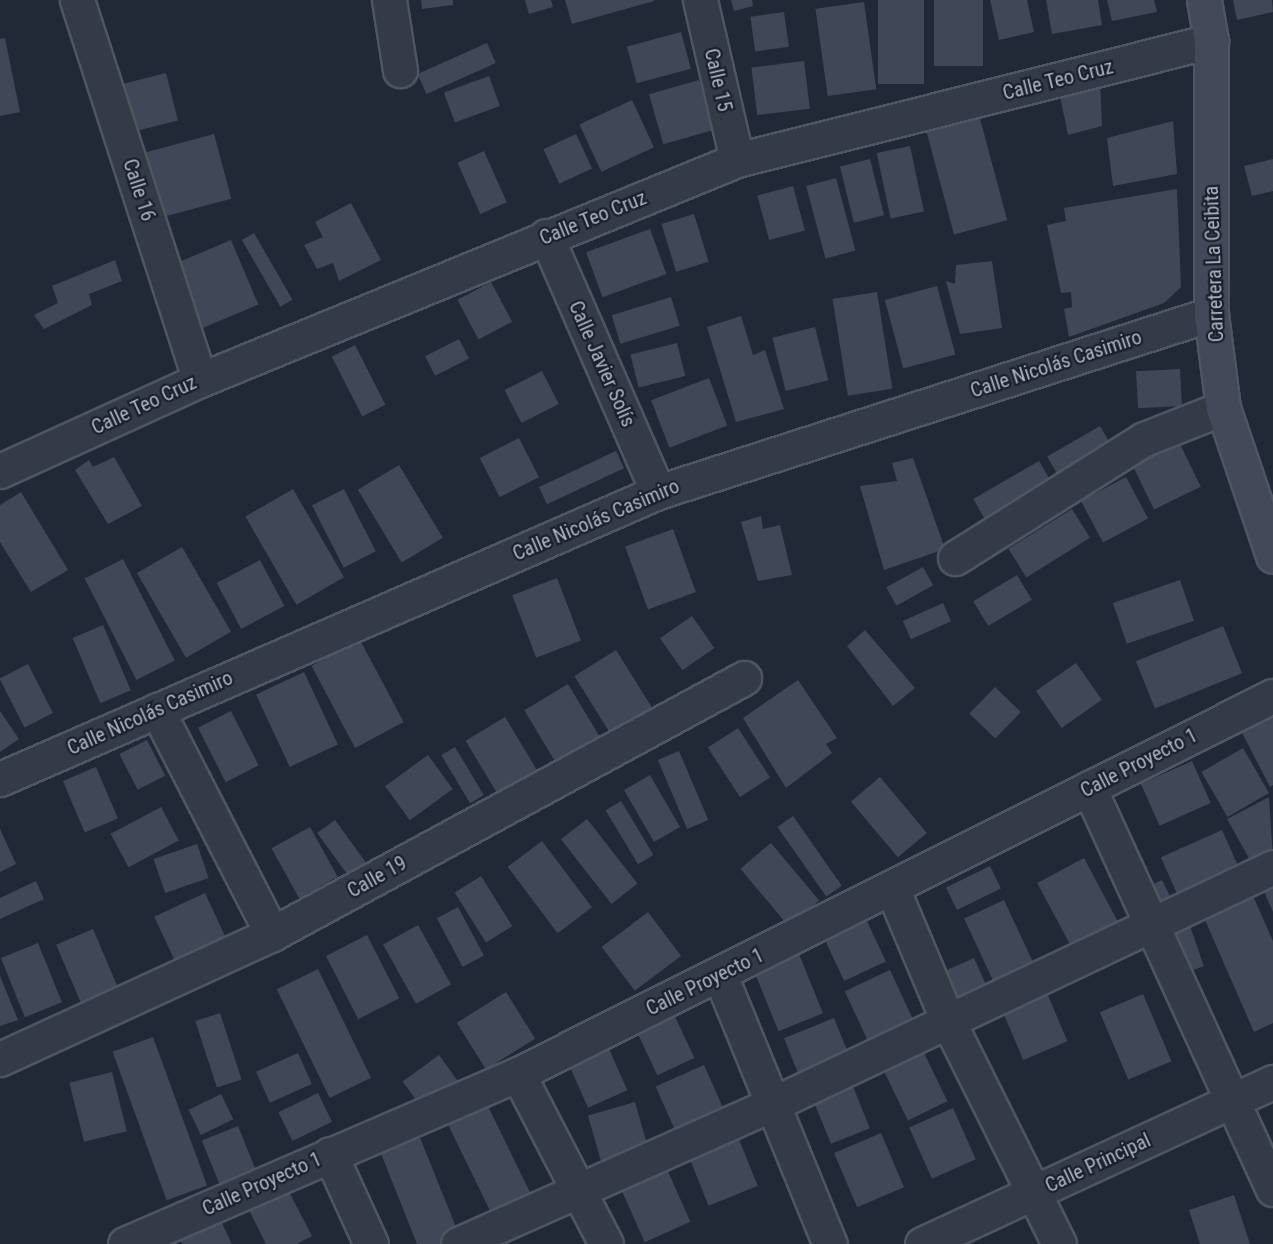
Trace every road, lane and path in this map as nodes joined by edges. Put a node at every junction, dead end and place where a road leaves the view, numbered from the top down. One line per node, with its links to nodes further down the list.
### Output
1 (77, 0): 10 (street, Calle 16)
2 (389, 0): 6 (street)
3 (700, 0): 7 (street, Calle 15)
4 (1204, 0): 5 (main road, Carretera La Ceibita)
5 (1211, 41): 7 (street, Calle Teo Cruz); 9 (main road, Carretera La Ceibita)
6 (400, 70)
7 (737, 160): 8 (street, Calle Teo Cruz)
8 (546, 236): 10 (street, Calle Teo Cruz); 13 (street, Calle Javier Solís)
9 (1212, 314): 11 (main road, Carretera La Ceibita); 13 (street, Calle Nicolás Casimiro)
10 (200, 380): 12 (street, Calle Teo Cruz)
11 (1224, 408): 14 (main road, Carretera La Ceibita); 16 (street)
12 (0, 471)
13 (658, 492): 19 (street, Calle Nicolás Casimiro)
14 (1264, 507): 15 (main road, Carretera La Ceibita)
15 (1273, 556)
16 (955, 558)
17 (744, 678): 25 (street, Calle 19)
18 (1273, 696): 21 (street, Calle Proyecto 1)
19 (157, 710): 20 (street, Calle Nicolás Casimiro); 25 (street)
20 (0, 779)
21 (1089, 788): 23 (street, Calle Proyecto 1); 24 (street)
22 (1273, 867): 24 (street)
23 (892, 888): 26 (street, Calle Proyecto 1); 27 (street)
24 (1152, 924): 27 (street); 31 (street)
25 (272, 934): 28 (street, Calle 19)
26 (720, 975): 29 (street, Calle Proyecto 1); 32 (street)
27 (948, 1021): 32 (street); 36 (street)
28 (0, 1059)
29 (518, 1074): 33 (street, Calle Proyecto 1); 35 (street)
30 (1273, 1082): 31 (street, Calle Principal)
31 (1233, 1101): 34 (street); 36 (street, Calle Principal)
32 (773, 1104): 35 (street); 41 (street)
33 (330, 1154): 37 (street, Calle Proyecto 1); 38 (street)
34 (1273, 1189)
35 (580, 1190): 39 (street); 40 (street)
36 (1036, 1191): 42 (street, Calle Principal); 43 (street)
37 (133, 1242)
38 (371, 1244)
39 (458, 1244)
40 (606, 1244)
41 (831, 1244)
42 (922, 1244)
43 (1059, 1244)

